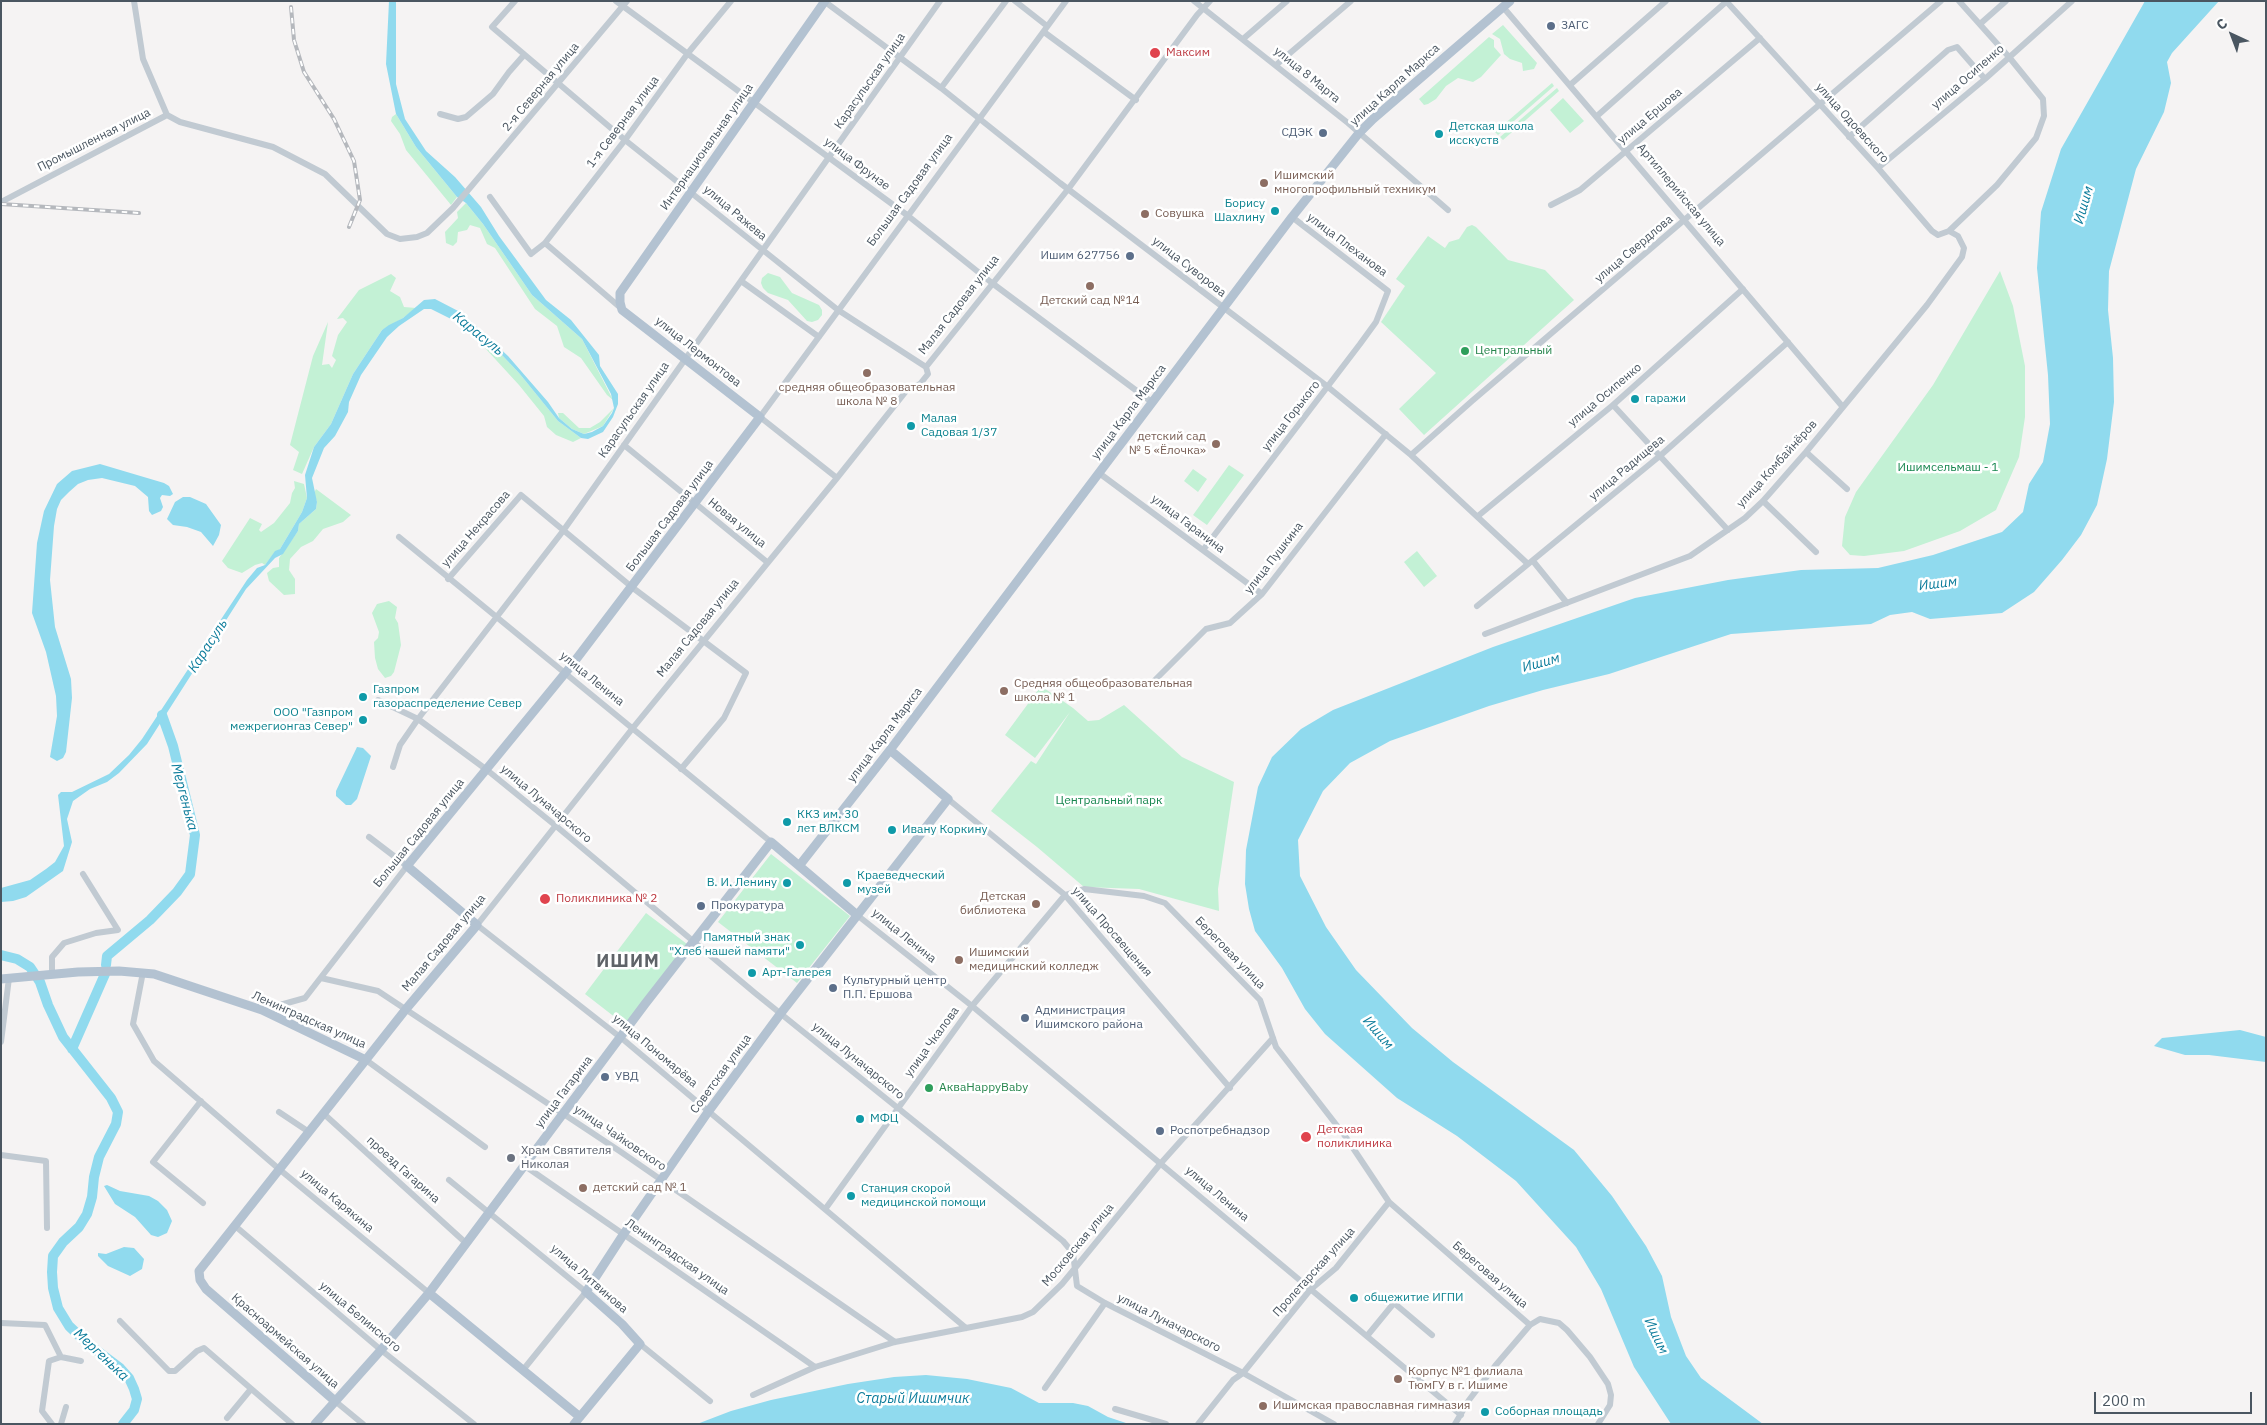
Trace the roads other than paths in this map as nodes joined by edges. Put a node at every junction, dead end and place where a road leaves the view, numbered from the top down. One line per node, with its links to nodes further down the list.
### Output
1 (134, 1): 40 (street)
2 (515, 1): 28 (street, улица Ражева)
3 (616, 1): 21 (street, улица Фрунзе)
4 (731, 1): 27 (street, 1-я Северная улица)
5 (824, 1): 30 (street, улица Суворова); 37 (main road, Интернациональная улица)
6 (940, 1): 30 (street, Карасульская улица)
7 (1006, 1): 35 (street)
8 (1015, 1): 24 (street)
9 (1066, 1): 24 (street, Большая Садовая улица)
10 (1194, 1): 22 (street, улица 8 Марта)
11 (1210, 1): 22 (street, Малая Садовая улица)
12 (1287, 1): 26 (street)
13 (1351, 1): 31 (street)
14 (1666, 1): 34 (street)
15 (1726, 1): 25 (street, улица Одоевского); 41 (street)
16 (1941, 1): 38 (street, улица Свердлова)
17 (1959, 1): 23 (street)
18 (2006, 1): 23 (street)
19 (2072, 1): 29 (street, улица Осипенко)
20 (1504, 3): 34 (street, Артиллерийская улица); 43 (main road, улица Карла Маркса)
21 (624, 4): 27 (street, улица Фрунзе); 33 (street, 2-я Северная улица)
22 (1202, 8): 26 (street, улица 8 Марта); 36 (street, Малая Садовая улица)
23 (1980, 24): 29 (street)
24 (1046, 29): 36 (street); 42 (street, Большая Садовая улица)
25 (1760, 38): 38 (street, улица Одоевского); 46 (street, улица Ершова)
26 (1243, 39): 31 (street, улица 8 Марта)
27 (688, 53): 37 (street, улица Фрунзе); 45 (street, 1-я Северная улица)
28 (524, 55): 33 (street, улица Ражева); 39 (street)
29 (2009, 57): 32 (street, улица Осипенко); 59 (street)
30 (900, 58): 35 (street, улица Суворова); 47 (street, Карасульская улица)
31 (1276, 64): 43 (street, улица 8 Марта)
32 (1985, 79): 44 (street); 48 (street, улица Осипенко)
33 (558, 84): 45 (street, улица Ражева); 54 (street, 2-я Северная улица)
34 (1570, 85): 41 (street, Артиллерийская улица)
35 (941, 88): 42 (street, улица Суворова)
36 (1136, 100): 49 (street, Малая Садовая улица)
37 (752, 102): 47 (street, улица Фрунзе); 50 (main road, Интернациональная улица)
38 (1820, 105): 44 (street, улица Одоевского); 58 (street, улица Свердлова)
39 (440, 114)
40 (167, 115): 52 (street, Промышленная улица); 54 (street, Промышленная улица)
41 (1597, 116): 46 (street, Артиллерийская улица)
42 (979, 118): 49 (street, улица Суворова); 56 (street, Большая Садовая улица)
43 (1359, 133): 55 (street, улица 8 Марта); 57 (main road, улица Карла Маркса)
44 (1849, 137): 48 (street, улица Одоевского)
45 (625, 140): 50 (street, улица Ражева); 60 (street, 1-я Северная улица)
46 (1626, 150): 53 (street, улица Ершова); 58 (street, Артиллерийская улица)
47 (829, 157): 56 (street, улица Фрунзе); 61 (street, Карасульская улица)
48 (1878, 168): 59 (street, улица Одоевского)
49 (1069, 188): 63 (street, Малая Садовая улица); 66 (street, улица Суворова)
50 (692, 192): 61 (street, улица Ражева); 67 (main road, Интернациональная улица)
51 (490, 197): 60 (street, 1-я Северная улица)
52 (1, 202)
53 (1552, 205)
54 (453, 208)
55 (1448, 210)
56 (907, 215): 63 (street, улица Фрунзе); 68 (street, Большая Садовая улица)
57 (1292, 217): 65 (street, улица Плеханова); 66 (main road, улица Карла Маркса)
58 (1686, 220): 64 (street, Артиллерийская улица); 81 (street, улица Свердлова)
59 (1949, 231): 76 (street, улица Комбайнёров)
60 (546, 243): 67 (street, улица Лермонтова)
61 (762, 250): 62 (street, Карасульская улица); 68 (street, улица Ражева)
62 (740, 281): 69 (street); 71 (street, Карасульская улица)
63 (992, 283): 72 (street, Малая Садовая улица); 74 (street, улица Фрунзе)
64 (1743, 289): 70 (street, Артиллерийская улица); 75 (street, улица Осипенко)
65 (1388, 291): 73 (street, улица Горького)
66 (1223, 308): 73 (street, улица Суворова); 74 (main road, улица Карла Маркса)
67 (622, 310): 71 (main road, улица Лермонтова)
68 (838, 310): 69 (street, Большая Садовая улица); 72 (street, улица Ражева)
69 (819, 337): 77 (street, Большая Садовая улица)
70 (1788, 342): 76 (street, Артиллерийская улица); 82 (street, улица Радищева)
71 (685, 357): 77 (main road, улица Лермонтова); 79 (street, Карасульская улица)
72 (926, 367): 84 (street, Малая Садовая улица)
73 (1328, 387): 78 (street, улица Суворова); 92 (street, улица Горького)
74 (1153, 402): 83 (main road, улица Карла Маркса)
75 (1613, 405): 82 (street); 88 (street, улица Осипенко)
76 (1842, 406): 80 (street, улица Комбайнёров)
77 (760, 417): 84 (street, улица Лермонтова); 87 (main road, Большая Садовая улица)
78 (1386, 434): 81 (street, улица Суворова); 98 (street, улица Пушкина)
79 (624, 445): 87 (street, Новая улица); 90 (street, Карасульская улица)
80 (1806, 452): 85 (street); 86 (street, улица Комбайнёров)
81 (1411, 455): 88 (street, улица Суворова)
82 (1660, 456): 89 (street); 95 (street, улица Радищева)
83 (1099, 473): 92 (street, улица Гаранина); 109 (main road, улица Карла Маркса)
84 (837, 478): 94 (street, Малая Садовая улица)
85 (1847, 489)
86 (1763, 501): 89 (street, улица Комбайнёров); 93 (street)
87 (695, 504): 94 (street, Новая улица); 97 (main road, Большая Садовая улица)
88 (1478, 516): 95 (street, улица Суворова)
89 (1728, 530): 99 (street, улица Комбайнёров)
90 (563, 531): 96 (street, улица Некрасова); 97 (street); 101 (street, Карасульская улица)
91 (399, 537): 96 (street, улица Ленина)
92 (1203, 550): 98 (street, улица Гаранина)
93 (1816, 552)
94 (767, 562): 103 (street, Малая Садовая улица)
95 (1531, 563): 99 (street, улица Суворова); 100 (street, улица Радищева)
96 (448, 578): 101 (street, улица Ленина)
97 (632, 588): 103 (street); 104 (main road, Большая Садовая улица)
98 (1262, 594): 105 (street, улица Пушкина)
99 (1567, 602): 102 (street, улица Комбайнёров)
100 (1477, 606)
101 (496, 618): 104 (street, улица Ленина); 107 (street, Карасульская улица)
102 (1485, 634)
103 (704, 641): 108 (street, Малая Садовая улица); 111 (street)
104 (565, 674): 108 (street, улица Ленина); 112 (main road, Большая Садовая улица)
105 (1134, 683)
106 (378, 700): 107 (street)
107 (418, 719): 110 (street); 112 (street, улица Луначарского)
108 (632, 729): 111 (street, улица Ленина); 114 (street, Малая Садовая улица)
109 (890, 750): 113 (main road, улица Просвещения); 118 (main road, улица Карла Маркса)
110 (393, 767)
111 (681, 768): 116 (street, улица Ленина)
112 (487, 770): 114 (street, улица Луначарского); 117 (main road, Большая Садовая улица)
113 (948, 799): 120 (street, улица Просвещения); 121 (main road, Советская улица)
114 (556, 826): 122 (street, Малая Садовая улица); 123 (street, улица Луначарского)
115 (369, 836): 117 (street, улица Пономарёва)
116 (771, 842): 118 (main road, улица Ленина); 123 (main road, улица Гагарина)
117 (407, 866): 122 (main road, улица Пономарёва); 126 (street, Большая Садовая улица)
118 (799, 866): 121 (main road, улица Ленина)
119 (84, 874): 125 (street)
120 (1065, 895): 128 (street, улица Чкалова); 133 (street, Береговая улица); 136 (street, улица Просвещения)
121 (857, 915): 128 (street, улица Ленина); 131 (main road, Советская улица)
122 (476, 925): 129 (main road, Малая Садовая улица); 132 (street, улица Пономарёва)
123 (693, 942): 131 (street, улица Луначарского); 132 (main road, улица Гагарина)
124 (143, 972): 125 (main road, Ленинградская улица); 130 (main road, Ленинградская улица); 137 (street, улица Карякина)
125 (52, 973): 127 (main road, Ленинградская улица)
126 (321, 978): 129 (street, улица Чайковского); 130 (street, Большая Садовая улица)
127 (5, 979): 134 (street)
128 (972, 1006): 138 (street, улица Чкалова); 146 (street, улица Ленина)
129 (406, 1009): 135 (main road, Малая Садовая улица); 141 (street, улица Чайковского)
130 (262, 1010): 135 (main road, Ленинградская улица)
131 (782, 1013): 138 (street, улица Луначарского); 140 (main road, Советская улица)
132 (620, 1037): 140 (street, улица Пономарёва); 141 (main road, улица Гагарина)
133 (1273, 1038): 136 (street, Московская улица); 151 (street, Береговая улица)
134 (1, 1042)
135 (366, 1060): 142 (main road, Малая Садовая улица); 144 (street, Ленинградская улица)
136 (1230, 1088): 146 (street, Московская улица)
137 (201, 1101): 148 (street, улица Карякина); 152 (street)
138 (898, 1108): 153 (street, улица Чкалова); 159 (street, улица Луначарского)
139 (279, 1112): 143 (street)
140 (708, 1112): 149 (main road, Советская улица); 153 (street, улица Пономарёва)
141 (564, 1113): 147 (main road, улица Гагарина); 149 (street, улица Чайковского)
142 (324, 1114): 143 (main road, Малая Садовая улица); 158 (street, проезд Гагарина)
143 (309, 1132): 148 (main road, Малая Садовая улица)
144 (485, 1147)
145 (1, 1155): 156 (street)
146 (1161, 1163): 159 (street, Московская улица); 161 (street, улица Ленина)
147 (525, 1166): 154 (main road, улица Гагарина); 157 (street, Ленинградская улица)
148 (279, 1169): 155 (main road, Малая Садовая улица); 163 (street, улица Карякина)
149 (661, 1179): 157 (main road, Советская улица); 171 (street, улица Чайковского)
150 (449, 1180): 154 (street, улица Литвинова)
151 (1388, 1202): 161 (street, Пролетарская улица); 167 (street, Береговая улица)
152 (203, 1203)
153 (826, 1208): 168 (street, улица Пономарёва)
154 (490, 1212): 158 (main road, улица Гагарина); 162 (street, улица Литвинова)
155 (234, 1225): 160 (main road, Малая Садовая улица); 173 (street, улица Белинского)
156 (47, 1228)
157 (622, 1235): 162 (main road, Советская улица); 176 (street, Ленинградская улица)
158 (467, 1244): 163 (main road, улица Гагарина)
159 (1074, 1268): 164 (street, улица Луначарского); 168 (street, Московская улица)
160 (199, 1271): 182 (main road, Красноармейская улица)
161 (1310, 1290): 170 (street, улица Ленина); 178 (street, Пролетарская улица)
162 (586, 1292): 172 (main road, улица Литвинова); 177 (street, Советская улица)
163 (429, 1293): 173 (main road, улица Гагарина); 177 (main road, улица Карякина)
164 (1105, 1303): 178 (street, улица Луначарского); 179 (street)
165 (120, 1321): 180 (street)
166 (1, 1323): 174 (street)
167 (1530, 1325): 186 (street); 199 (street)
168 (966, 1328): 171 (street, Московская улица)
169 (1432, 1335): 170 (street)
170 (1367, 1336): 186 (street, улица Ленина)
171 (896, 1342): 176 (street, Московская улица)
172 (640, 1344): 183 (street, улица Литвинова); 188 (main road)
173 (381, 1350): 182 (main road, улица Гагарина); 194 (street, улица Белинского)
174 (61, 1357): 175 (street); 189 (street)
175 (81, 1361)
176 (815, 1367): 181 (street, Московская улица)
177 (523, 1370): 188 (main road, улица Карякина)
178 (1243, 1373): 196 (street, Пролетарская улица); 197 (street, улица Луначарского)
179 (1046, 1388)
180 (251, 1389): 187 (street); 191 (street)
181 (753, 1395)
182 (335, 1401): 192 (main road, улица Гагарина); 193 (street, Красноармейская улица)
183 (710, 1401)
184 (66, 1407): 190 (street)
185 (1115, 1409): 195 (street)
186 (1461, 1414): 198 (street)
187 (227, 1418)
188 (577, 1420)
189 (52, 1424)
190 (61, 1424)
191 (292, 1424)
192 (315, 1424)
193 (363, 1424)
194 (474, 1424)
195 (1166, 1424)
196 (1198, 1424)
197 (1334, 1424)
198 (1455, 1424)
199 (1598, 1424)

